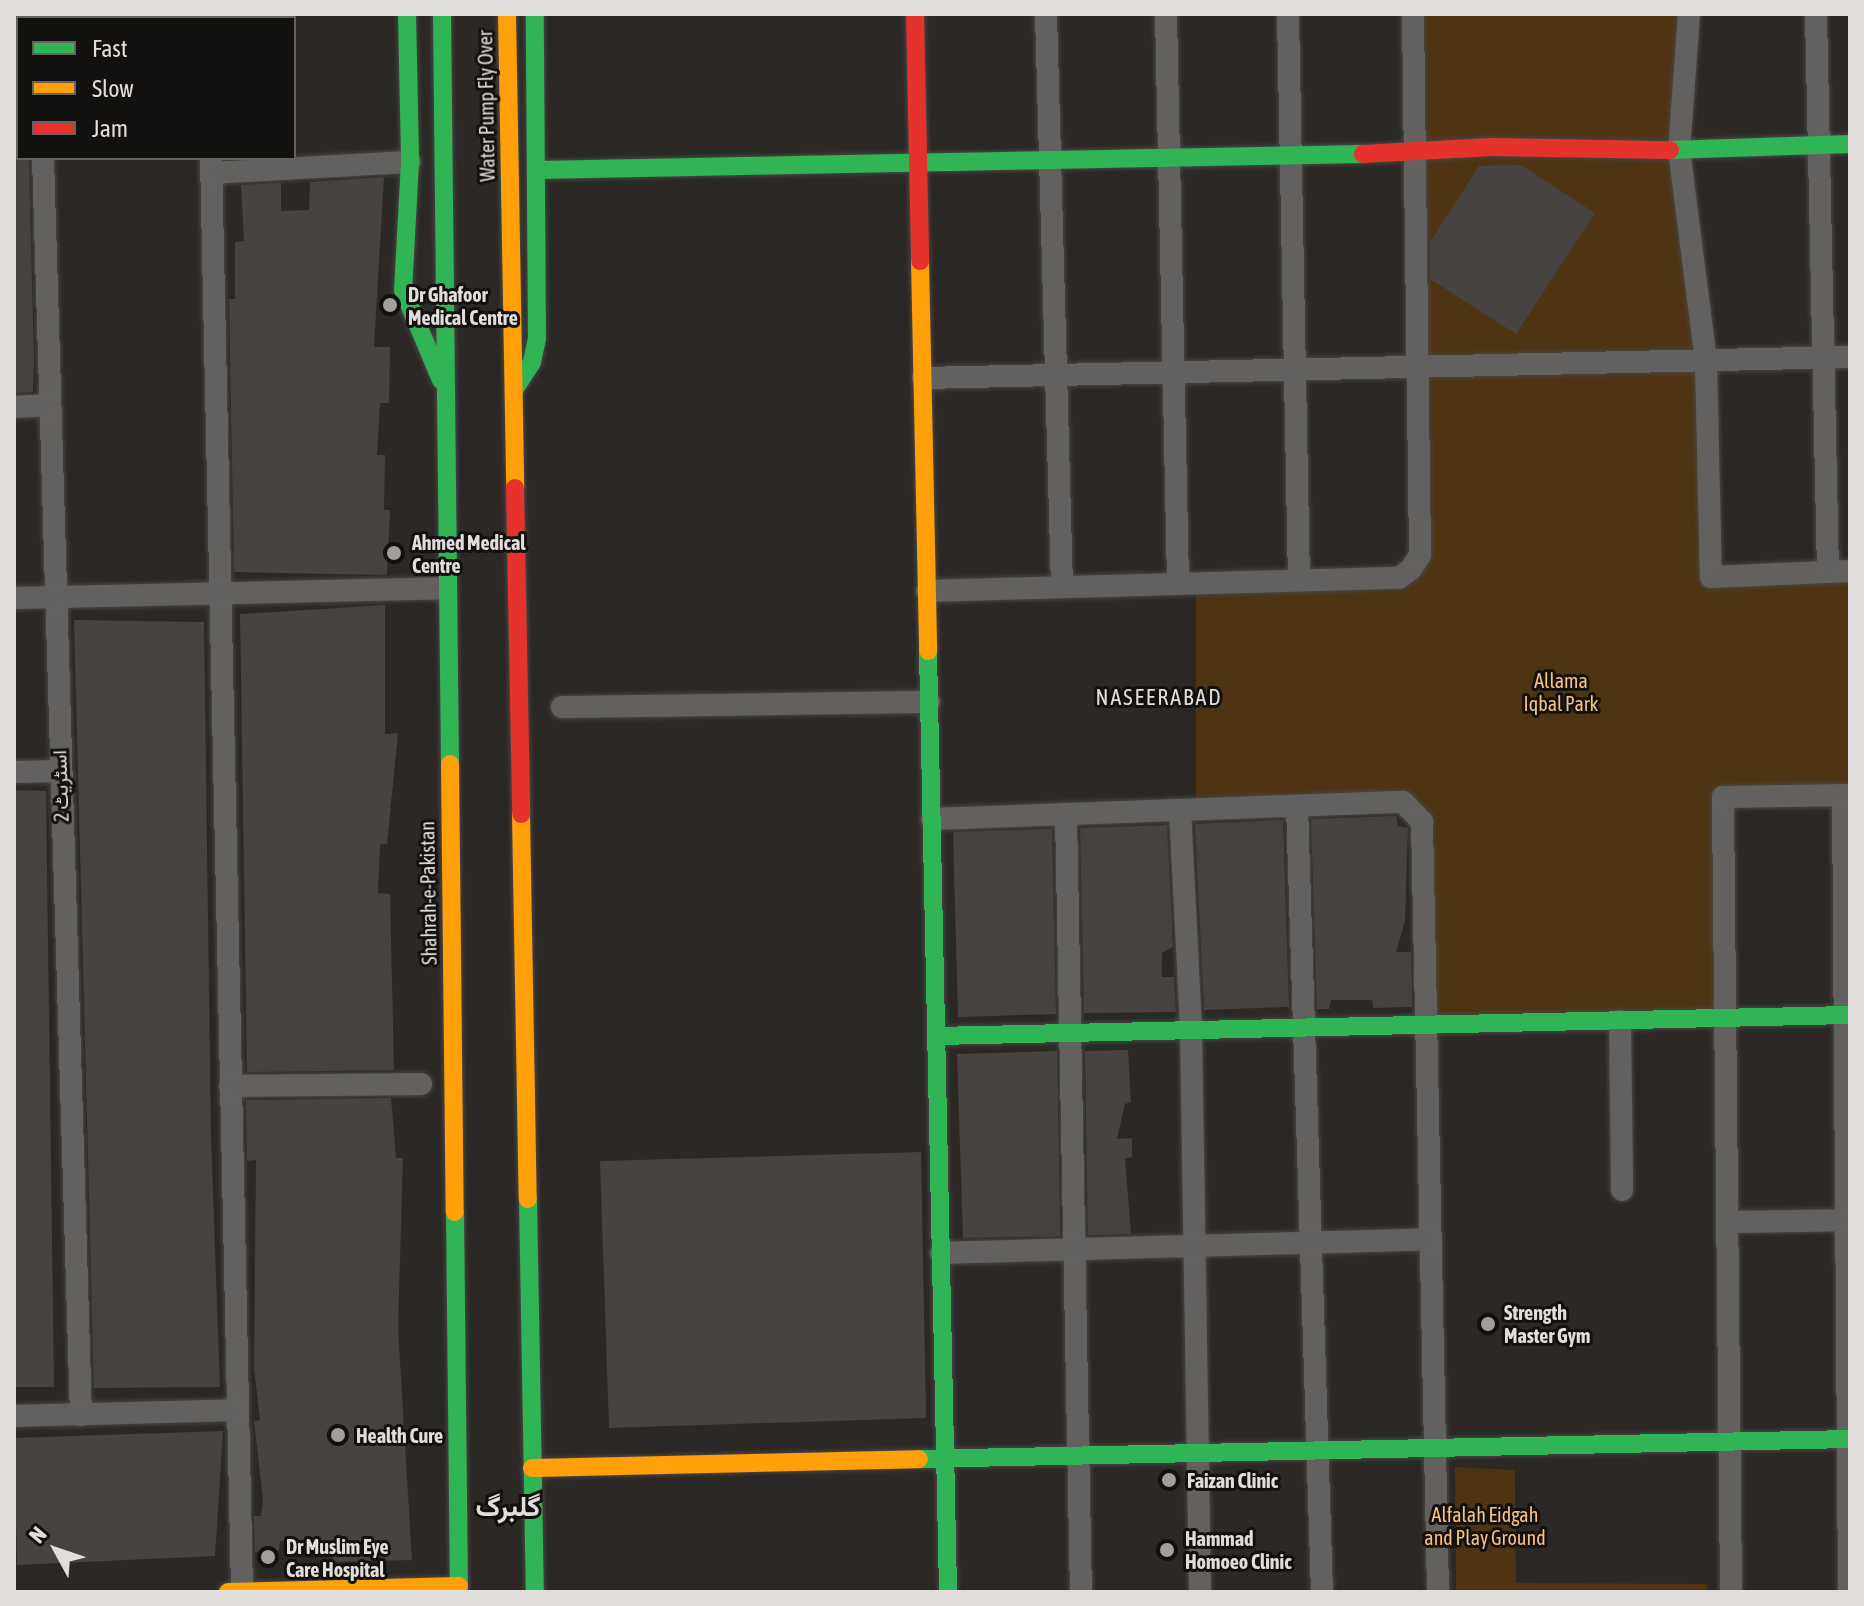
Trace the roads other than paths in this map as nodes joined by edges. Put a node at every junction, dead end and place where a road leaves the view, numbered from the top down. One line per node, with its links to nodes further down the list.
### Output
1 (407, 14): 20 (main road)
2 (442, 14): 32 (main road, Shahrah-e-Pakistan)
3 (507, 14): 33 (main road, Water Pump Fly Over)
4 (535, 14): 23 (main road)
5 (915, 14): 21 (main road)
6 (1046, 14): 19 (street)
7 (1166, 14): 17 (street)
8 (1288, 14): 16 (street)
9 (1413, 14): 15 (street)
10 (1689, 14): 14 (street)
11 (1816, 14): 13 (street)
12 (1850, 144): 13 (main road)
13 (1819, 145): 14 (main road); 25 (street)
14 (1679, 150): 15 (main road); 26 (street)
15 (1415, 153): 16 (main road); 27 (street)
16 (1291, 155): 17 (main road); 28 (street)
17 (1170, 157): 19 (main road); 29 (street)
18 (43, 160): 34 (street, اسٹریٹ 2)
19 (1050, 160): 21 (main road); 30 (street)
20 (410, 162): 22 (street); 32 (main road)
21 (918, 162): 23 (main road); 31 (main road)
22 (211, 165): 42 (street)
23 (538, 170): 33 (main road)
24 (1850, 357): 25 (street)
25 (1825, 358): 26 (street); 36 (street)
26 (1706, 362): 27 (street); 36 (street)
27 (1418, 369): 28 (street); 37 (street)
28 (1295, 372): 29 (street); 37 (street)
29 (1174, 373): 30 (street); 38 (street)
30 (1056, 376): 31 (street); 39 (street)
31 (923, 378): 41 (main road)
32 (444, 386): 40 (main road, Shahrah-e-Pakistan)
33 (510, 397): 82 (main road)
34 (50, 405): 35 (street); 43 (street, اسٹریٹ 2)
35 (14, 407)
36 (1839, 572)
37 (1299, 580): 38 (street)
38 (1178, 584): 39 (street)
39 (1062, 587): 41 (street)
40 (446, 588): 42 (street); 83 (main road, Shahrah-e-Pakistan)
41 (927, 591): 45 (main road)
42 (218, 592): 43 (street); 63 (street)
43 (55, 597): 44 (street); 47 (street, اسٹریٹ 2)
44 (14, 598)
45 (929, 702): 46 (street); 53 (main road)
46 (562, 707)
47 (59, 771): 48 (street); 73 (street, اسٹریٹ 2)
48 (14, 772)
49 (1847, 795): 54 (street); 55 (street)
50 (1297, 806): 51 (street); 57 (street); 58 (street)
51 (1180, 810): 52 (street); 59 (street)
52 (1066, 814): 53 (street); 60 (street)
53 (932, 819): 61 (main road)
54 (1848, 1015): 55 (main road); 65 (street)
55 (1725, 1018): 56 (main road); 66 (street)
56 (1620, 1021): 57 (main road); 64 (street)
57 (1425, 1025): 58 (main road); 67 (street)
58 (1304, 1028): 59 (main road); 68 (street)
59 (1191, 1030): 60 (main road); 69 (street)
60 (1069, 1033): 61 (main road); 70 (street)
61 (937, 1036): 71 (main road)
62 (421, 1084): 63 (street)
63 (230, 1086): 72 (street)
64 (1622, 1190)
65 (1848, 1220): 66 (street); 75 (street)
66 (1727, 1222): 76 (street)
67 (1430, 1239): 68 (street); 77 (street)
68 (1311, 1242): 69 (street); 78 (street)
69 (1194, 1246): 70 (street); 79 (street)
70 (1074, 1249): 71 (street); 80 (street)
71 (941, 1253): 81 (main road)
72 (237, 1410): 73 (street); 85 (street)
73 (81, 1415): 74 (street)
74 (14, 1416)
75 (1849, 1440): 76 (main road); 93 (street)
76 (1729, 1442): 77 (main road); 92 (street)
77 (1435, 1448): 78 (main road); 91 (street)
78 (1318, 1451): 79 (main road); 90 (street)
79 (1198, 1453): 80 (main road); 89 (street)
80 (1078, 1456): 81 (main road); 88 (street)
81 (945, 1458): 82 (main road); 87 (main road)
82 (532, 1468): 86 (main road)
83 (459, 1589): 85 (main road)
84 (228, 1592): 85 (main road)
85 (242, 1592)
86 (535, 1592)
87 (948, 1592)
88 (1081, 1592)
89 (1200, 1592)
90 (1322, 1592)
91 (1438, 1592)
92 (1731, 1592)
93 (1849, 1592)

